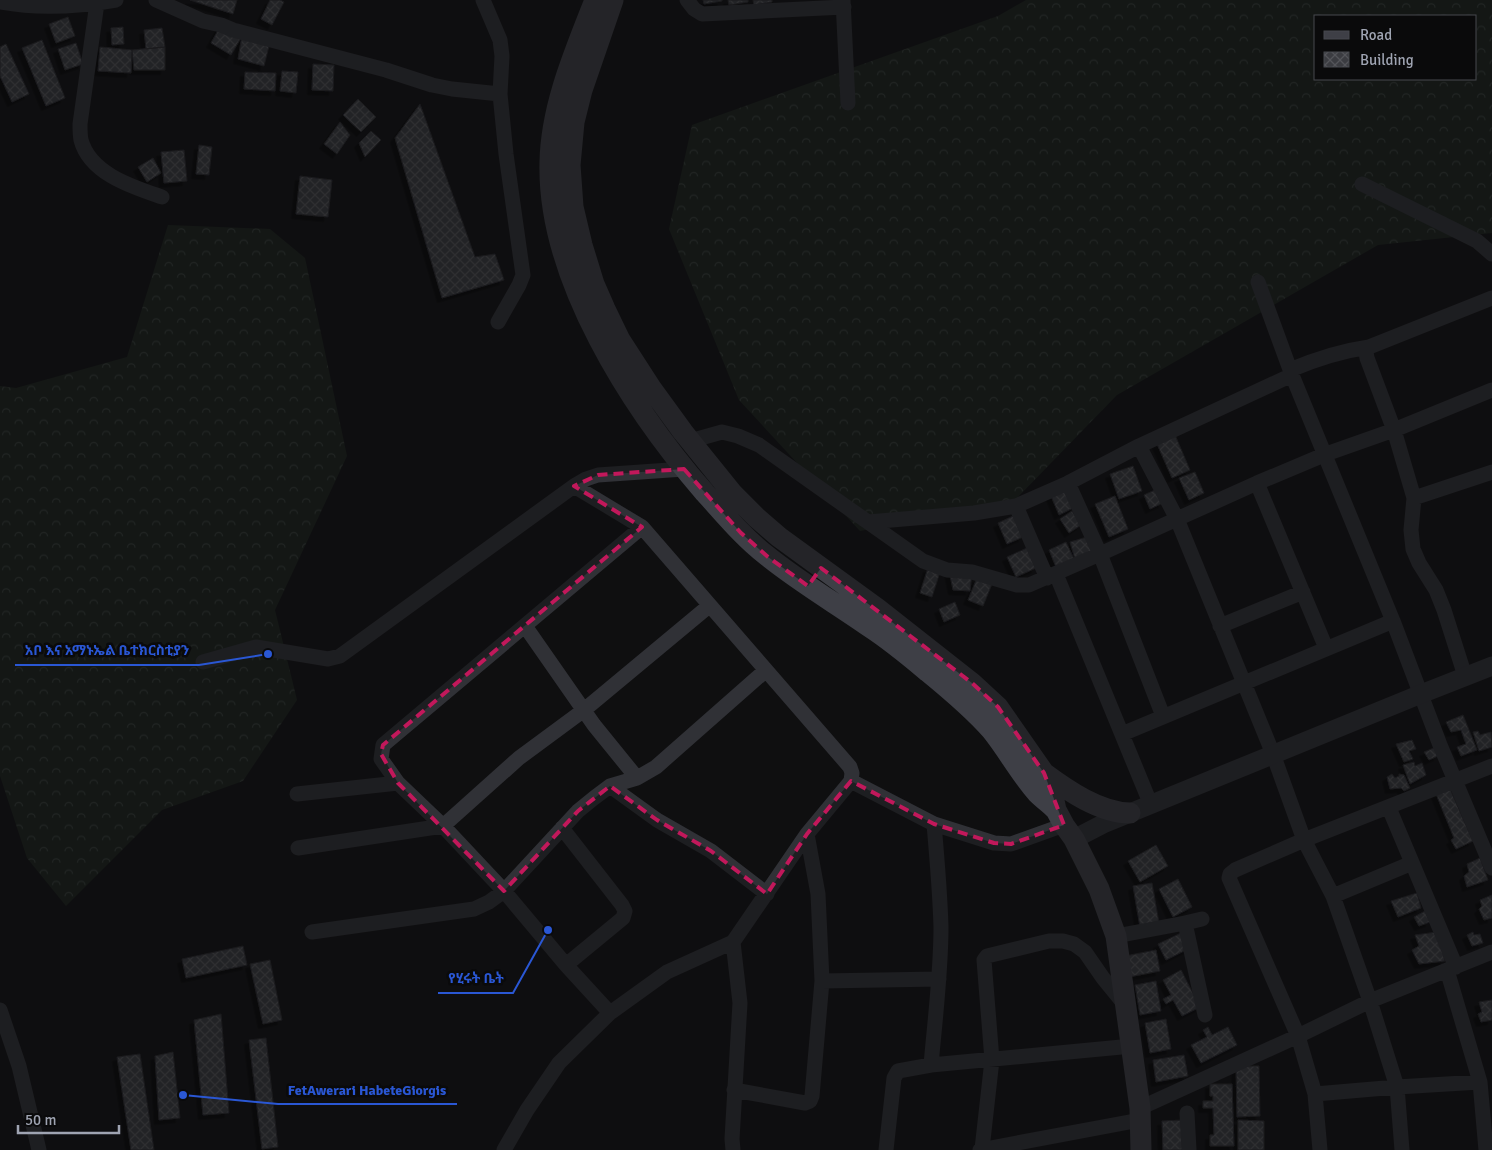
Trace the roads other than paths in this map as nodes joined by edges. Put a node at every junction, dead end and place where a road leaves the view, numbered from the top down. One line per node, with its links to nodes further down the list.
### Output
1 (156, 0): 9 (street)
2 (595, 0): 15 (main road)
3 (612, 0): 15 (main road)
4 (687, 0): 8 (street)
5 (108, 1): 6 (street); 12 (street)
6 (10, 2)
7 (487, 3): 9 (street)
8 (844, 3): 10 (street)
9 (500, 94): 17 (street)
10 (848, 103)
11 (1362, 184): 13 (street)
12 (162, 198)
13 (1492, 254)
14 (1258, 282): 19 (street)
15 (585, 288): 22 (main road); 25 (main road)
16 (1492, 298): 18 (street)
17 (498, 322)
18 (1369, 347): 19 (street); 21 (street)
19 (1291, 372): 23 (street); 24 (street)
20 (1492, 390): 21 (street)
21 (1394, 430): 24 (street); 30 (street)
22 (687, 437): 33 (street); 36 (main road)
23 (1139, 446): 27 (street); 32 (street)
24 (1326, 454): 28 (street); 41 (street)
25 (684, 469): 29 (street); 38 (main road)
26 (1492, 472): 30 (street)
27 (1068, 483): 31 (street); 35 (street)
28 (1257, 483): 32 (street); 39 (street)
29 (574, 486): 34 (street); 45 (street)
30 (1414, 498): 48 (street)
31 (1016, 506): 33 (street); 37 (street)
32 (1177, 520): 35 (street); 43 (street)
33 (868, 522): 37 (street)
34 (642, 528): 40 (street); 42 (street)
35 (1100, 554): 37 (street); 52 (street)
36 (820, 568): 38 (main road); 56 (main road)
37 (1052, 576): 53 (street)
38 (808, 586): 67 (main road)
39 (1302, 592): 43 (street); 44 (street)
40 (709, 606): 47 (street); 51 (street)
41 (1392, 620): 44 (street); 50 (street)
42 (525, 626): 51 (street); 60 (street)
43 (1220, 626): 49 (street)
44 (1326, 648): 49 (street)
45 (203, 662)
46 (1492, 666): 48 (street)
47 (765, 671): 57 (street); 58 (street)
48 (1466, 676): 50 (street)
49 (1243, 684): 52 (street); 54 (street)
50 (1421, 694): 54 (street); 59 (street)
51 (584, 710): 57 (street); 68 (street)
52 (1163, 716): 53 (street)
53 (1122, 734): 63 (street)
54 (1273, 754): 63 (street); 71 (street)
55 (1492, 766): 59 (street)
56 (1044, 773): 65 (main road); 67 (main road)
57 (638, 778): 61 (street)
58 (851, 781): 66 (street); 70 (street)
59 (1455, 781): 64 (street); 74 (street)
60 (398, 783): 62 (street); 68 (street)
61 (610, 786): 69 (street); 76 (street)
62 (297, 794)
63 (1151, 805): 65 (street)
64 (1389, 808): 71 (street); 73 (street)
65 (1130, 813): 67 (street)
66 (934, 824): 67 (street); 86 (street)
67 (1065, 824): 81 (main road)
68 (443, 826): 72 (street); 75 (street)
69 (562, 828): 75 (street); 84 (street)
70 (807, 834): 76 (street); 87 (street)
71 (1304, 840): 77 (street); 93 (street)
72 (298, 848)
73 (1412, 863): 77 (street); 85 (street)
74 (1492, 868)
75 (504, 891): 80 (street); 84 (street)
76 (767, 894): 82 (street)
77 (1333, 896): 88 (street)
78 (1202, 919): 79 (street)
79 (1185, 923): 81 (street); 92 (street)
80 (312, 932)
81 (1116, 936): 89 (main road)
82 (733, 942): 91 (street); 99 (street)
83 (1492, 952): 85 (street)
84 (566, 965): 91 (street)
85 (1451, 968): 88 (street); 97 (street)
86 (939, 979): 87 (street); 96 (street)
87 (822, 982): 99 (street)
88 (1370, 1001): 93 (street); 98 (street)
89 (1127, 1007): 94 (main road); 95 (street)
90 (0, 1010): 103 (street)
91 (610, 1013): 104 (street)
92 (1204, 1015)
93 (1298, 1036): 100 (street); 102 (street)
94 (1132, 1046): 95 (street); 102 (main road)
95 (992, 1060): 96 (street); 107 (street)
96 (931, 1065): 106 (street)
97 (1480, 1082): 98 (street); 112 (street)
98 (1397, 1087): 100 (street); 111 (street)
99 (734, 1090): 105 (street)
100 (1315, 1094): 110 (street)
101 (1187, 1113): 109 (street)
102 (1140, 1114): 107 (street); 108 (main road)
103 (39, 1150)
104 (504, 1150)
105 (734, 1150)
106 (886, 1150)
107 (981, 1150)
108 (1141, 1150)
109 (1189, 1150)
110 (1320, 1150)
111 (1402, 1150)
112 (1486, 1150)

